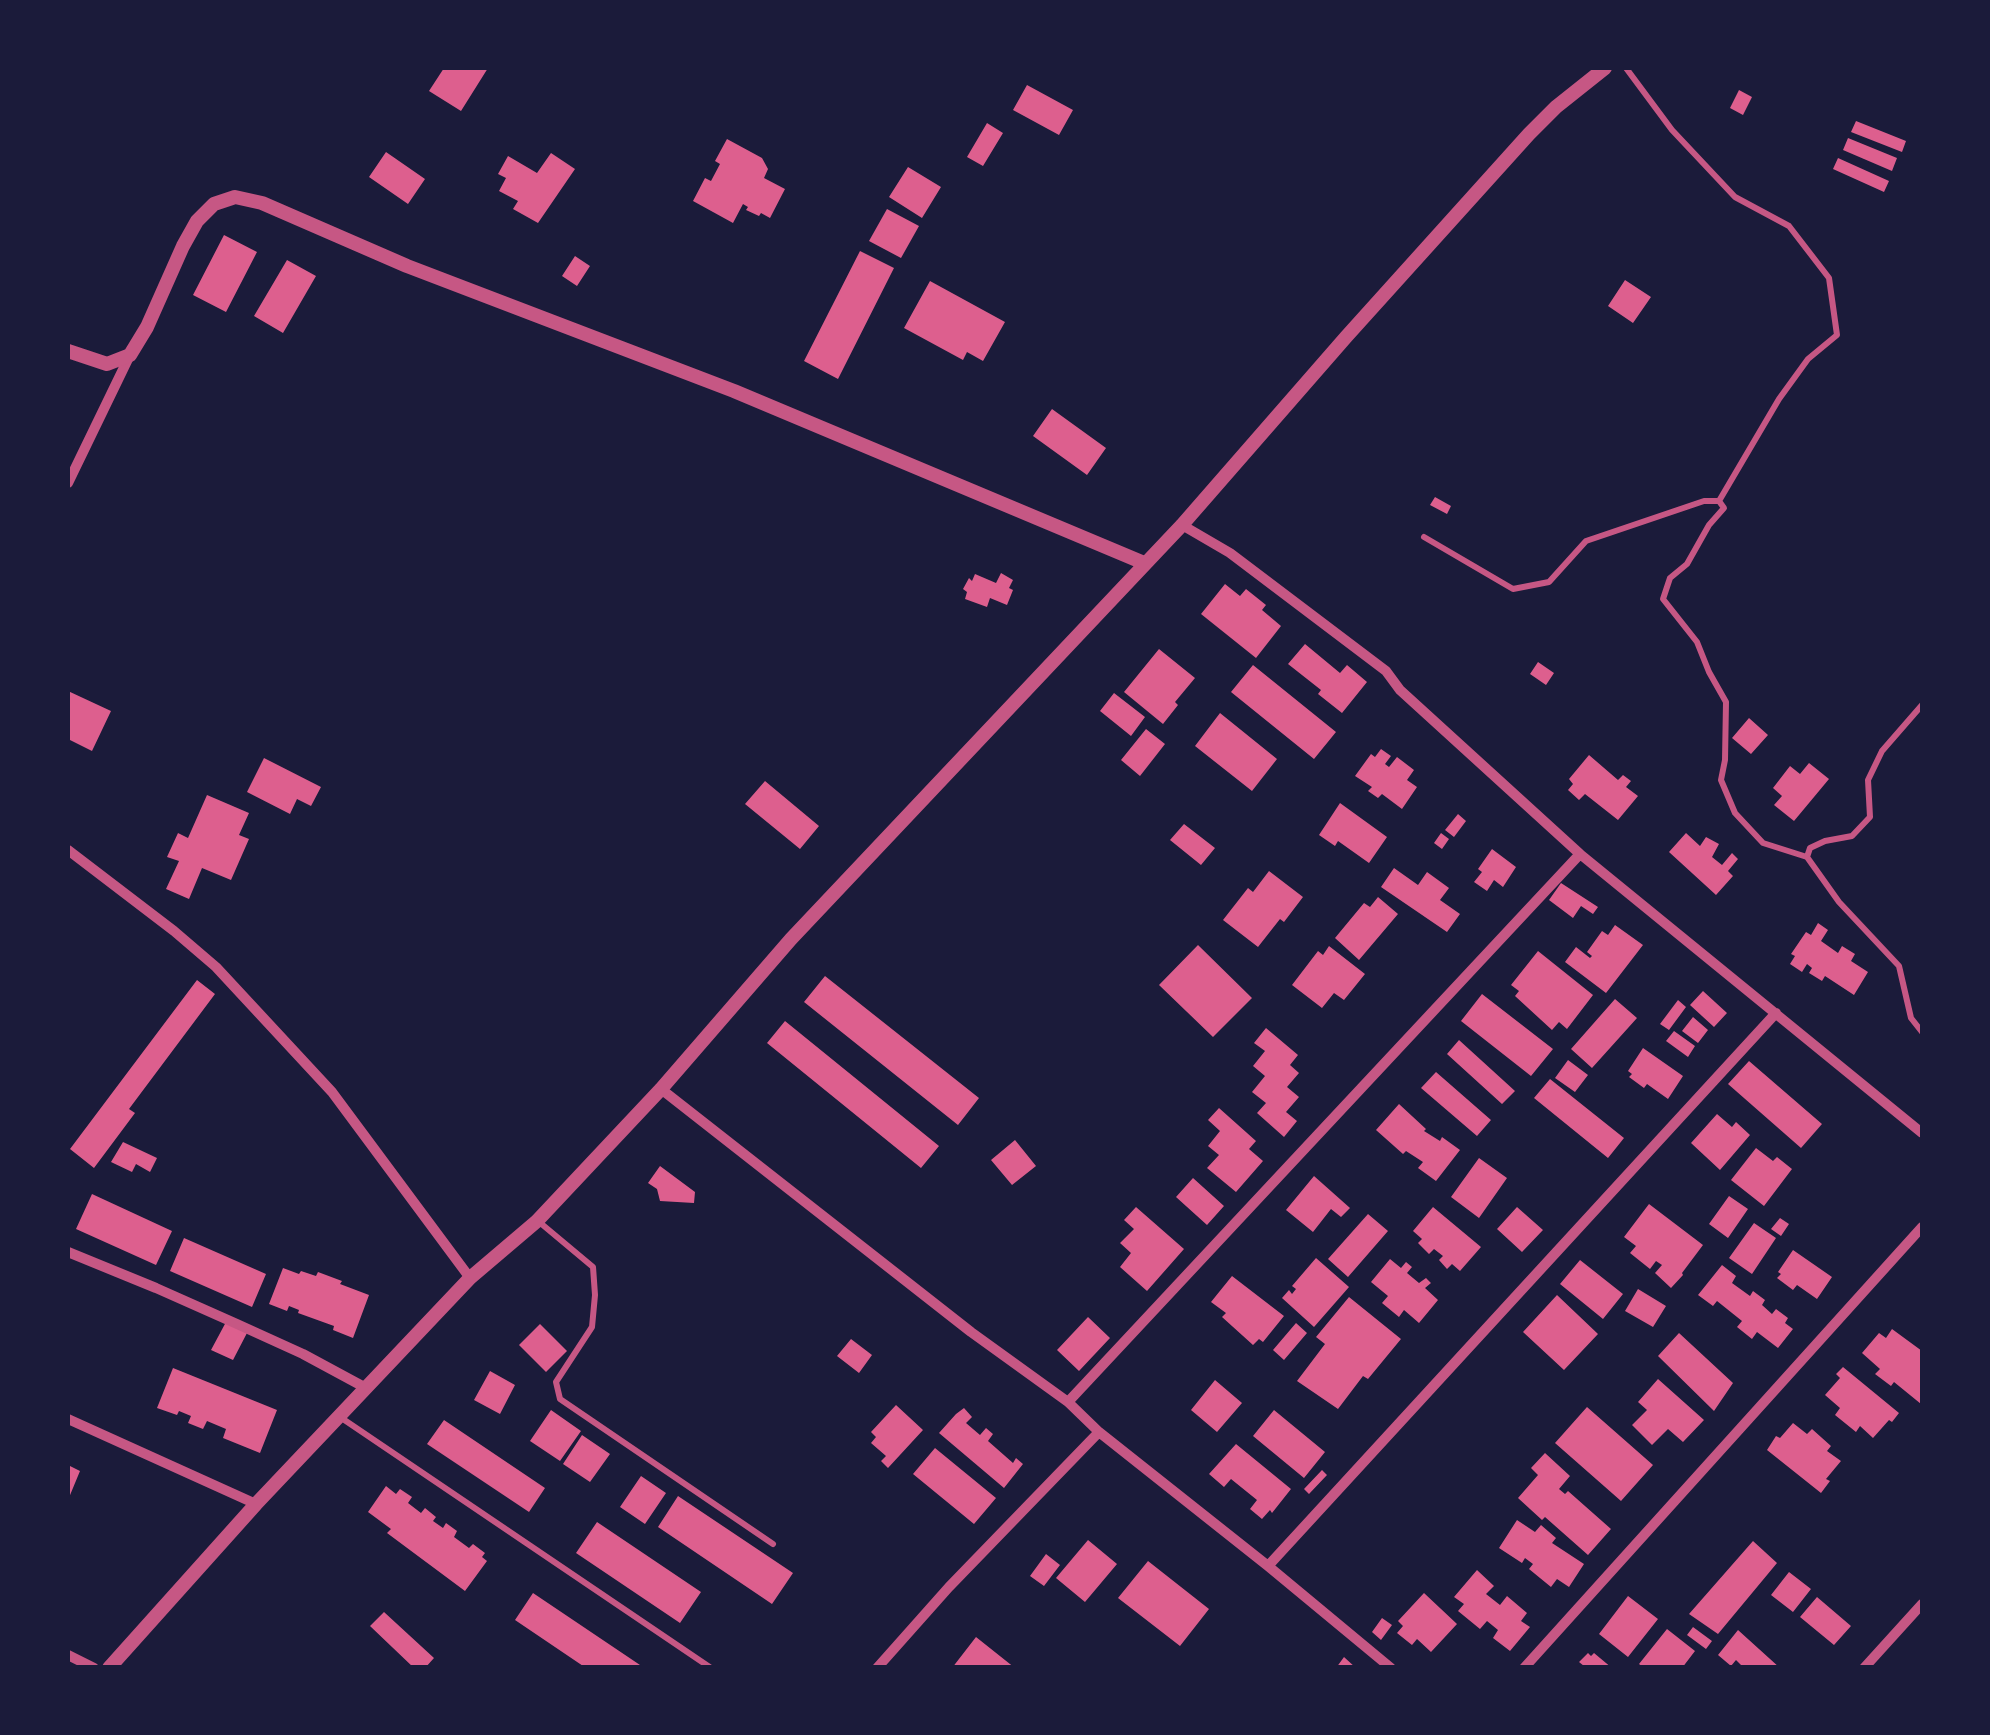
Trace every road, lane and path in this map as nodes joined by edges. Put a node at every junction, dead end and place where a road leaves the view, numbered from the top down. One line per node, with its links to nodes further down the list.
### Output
1 (1626, 68): 8 (lane)
2 (1596, 69): 9 (street)
3 (68, 351): 5 (street)
4 (130, 354): 5 (street); 6 (street); 11 (street)
5 (107, 364): 6 (street)
6 (116, 385): 7 (street)
7 (68, 484)
8 (1719, 502): 10 (lane); 15 (lane)
9 (1182, 525): 11 (street); 14 (street)
10 (1424, 537)
11 (1144, 563): 18 (street)
12 (1922, 705): 15 (lane)
13 (68, 850): 23 (street)
14 (1580, 854): 16 (street); 25 (street)
15 (1807, 857): 17 (lane)
16 (1776, 1013): 19 (street); 31 (street)
17 (1922, 1032)
18 (660, 1090): 20 (street); 25 (street)
19 (1922, 1132)
20 (537, 1221): 23 (street); 30 (lane)
21 (1922, 1227): 39 (street)
22 (68, 1252): 24 (street)
23 (470, 1278): 24 (street)
24 (366, 1388): 26 (street)
25 (1068, 1402): 28 (street)
26 (340, 1417): 29 (street); 36 (lane)
27 (68, 1419): 29 (street)
28 (1099, 1432): 31 (street); 37 (street)
29 (256, 1504): 35 (street)
30 (773, 1544)
31 (1268, 1566): 38 (street)
32 (1922, 1604): 40 (street)
33 (68, 1655): 34 (street)
34 (94, 1668)
35 (109, 1668)
36 (711, 1668)
37 (877, 1668)
38 (1391, 1668)
39 (1524, 1668)
40 (1864, 1668)

